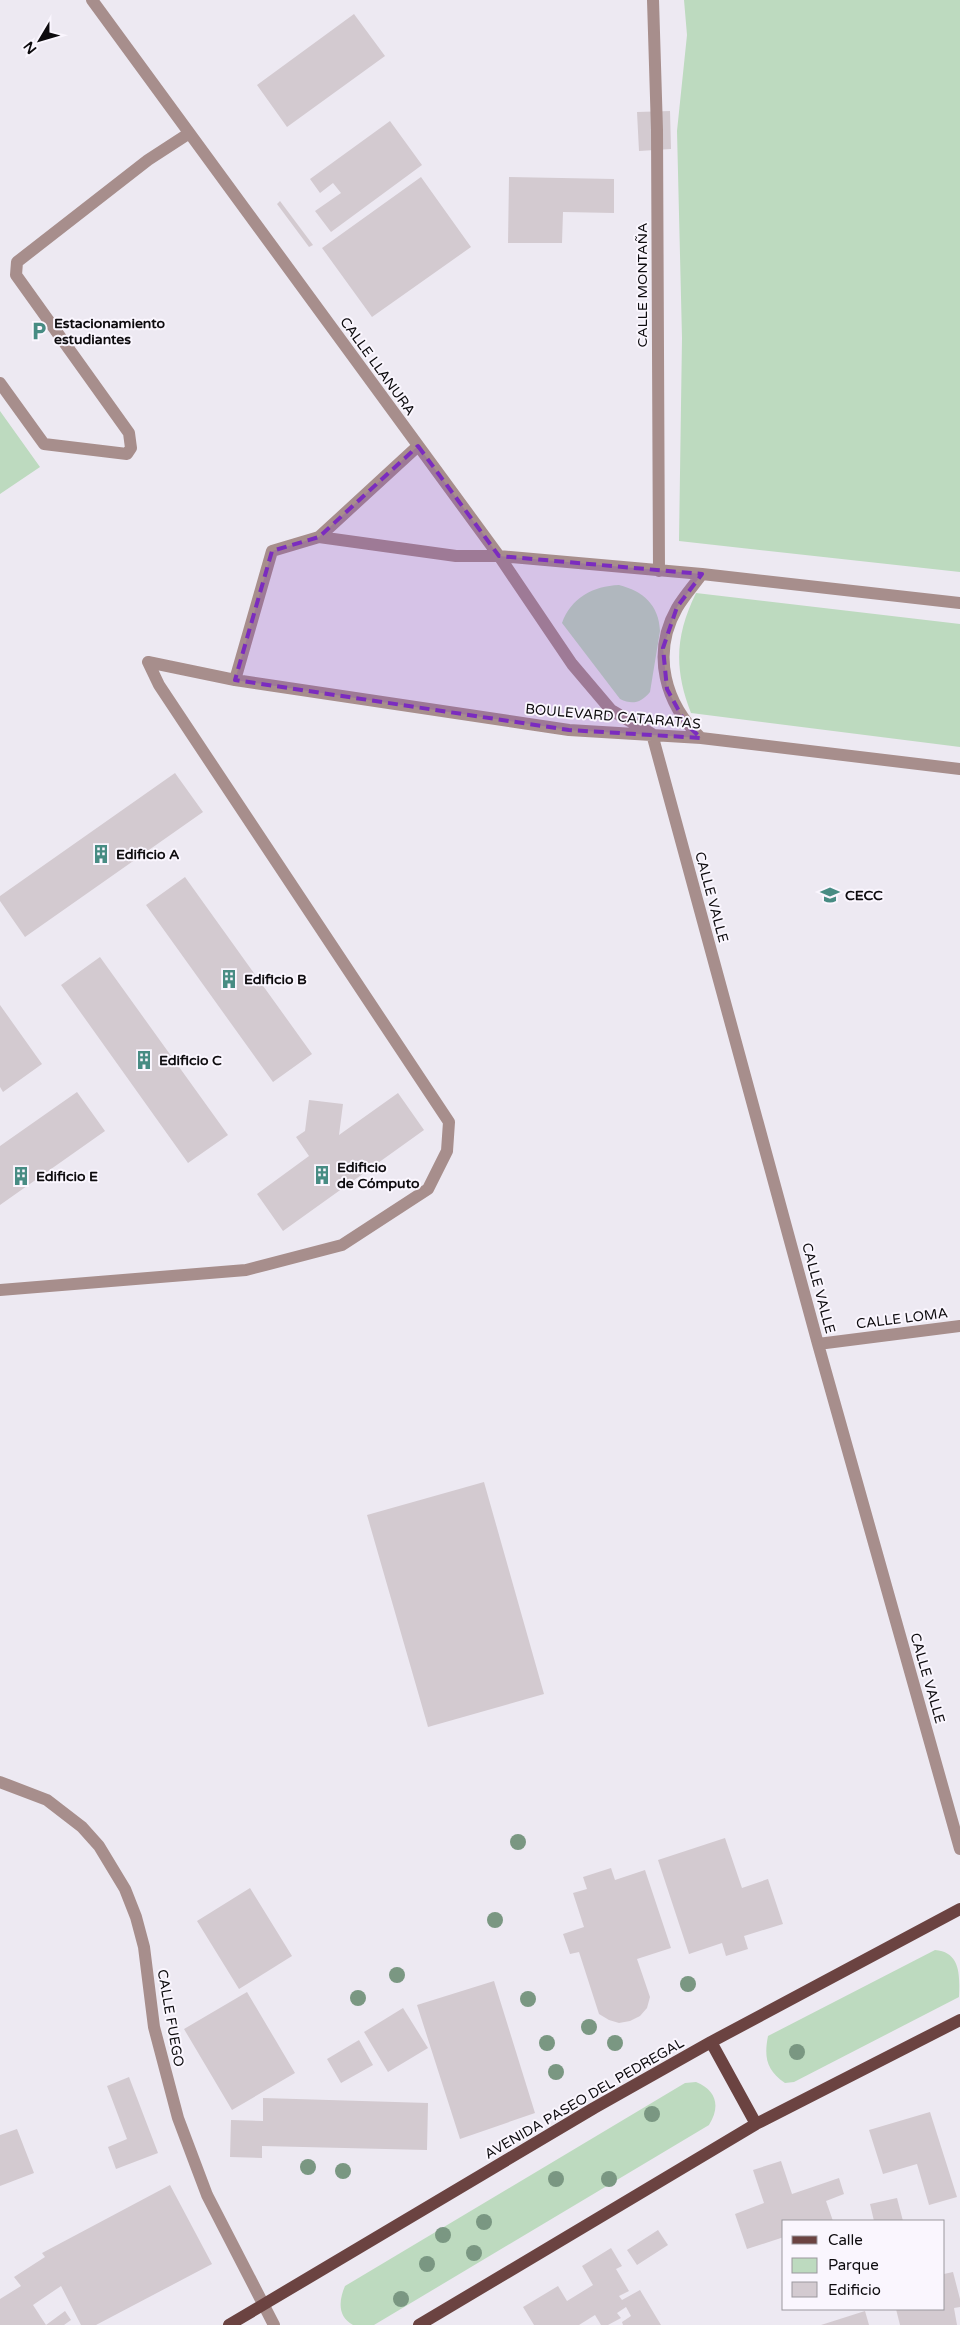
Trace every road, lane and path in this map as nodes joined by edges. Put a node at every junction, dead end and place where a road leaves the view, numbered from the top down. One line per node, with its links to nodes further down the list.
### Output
1 (92, 0): 3 (street, CALLE LLANURA)
2 (654, 0): 8 (street, CALLE MONTAÑA)
3 (188, 134): 4 (street); 5 (street, CALLE LLANURA)
4 (0, 383)
5 (418, 446): 6 (street); 7 (street, CALLE LLANURA)
6 (319, 536): 7 (street); 11 (street)
7 (499, 556): 8 (street); 12 (street, CALLE LLANURA)
8 (659, 570): 9 (street)
9 (702, 574): 10 (street); 13 (street)
10 (960, 603)
11 (235, 680): 12 (street, BOULEVARD CATARATAS); 15 (street, BOULEVARD CATARATAS)
12 (652, 734): 13 (street, BOULEVARD CATARATAS); 17 (street, CALLE VALLE)
13 (701, 738): 14 (street, BOULEVARD CATARATAS)
14 (960, 769)
15 (0, 1290)
16 (960, 1326): 17 (street, CALLE LOMA)
17 (818, 1344): 19 (street, CALLE VALLE)
18 (0, 1782): 24 (street, CALLE FUEGO)
19 (960, 1849)
20 (960, 1909): 22 (main road, AVENIDA PASEO DEL PEDREGAL)
21 (960, 2020): 23 (main road)
22 (711, 2042): 23 (main road); 24 (main road, AVENIDA PASEO DEL PEDREGAL)
23 (756, 2124): 27 (main road)
24 (264, 2305): 25 (main road, AVENIDA PASEO DEL PEDREGAL); 26 (street, CALLE FUEGO)
25 (229, 2325)
26 (274, 2325)
27 (419, 2325)

